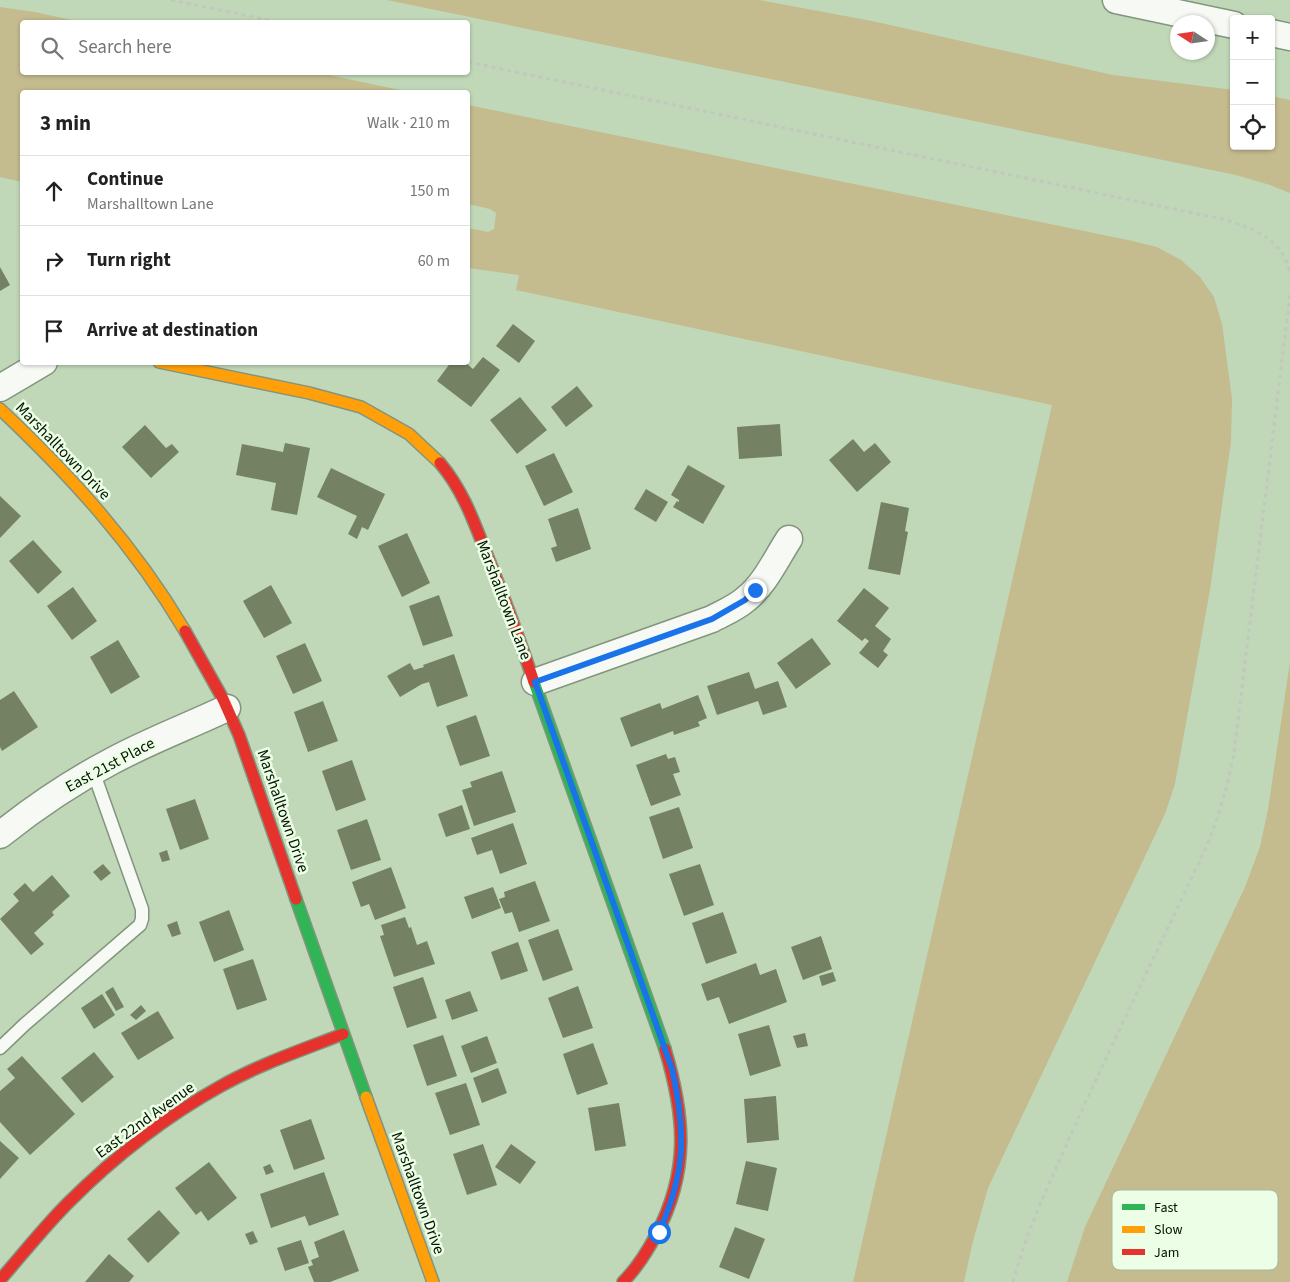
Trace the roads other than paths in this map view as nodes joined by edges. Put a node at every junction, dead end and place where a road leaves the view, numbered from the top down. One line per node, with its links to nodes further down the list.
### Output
1 (1116, 0): 2 (street)
2 (1230, 24)
3 (1275, 34): 4 (street)
4 (1290, 37)
5 (39, 365): 7 (street)
6 (172, 365): 10 (street, Marshalltown Lane)
7 (0, 388)
8 (0, 408): 11 (street, Marshalltown Drive)
9 (789, 539): 10 (street)
10 (535, 682): 18 (street, Marshalltown Lane)
11 (228, 708): 12 (street, East 21st Place); 14 (street, Marshalltown Drive)
12 (93, 771): 13 (street, East 21st Place); 15 (lane)
13 (0, 835)
14 (343, 1034): 16 (street, East 22nd Avenue); 17 (street, Marshalltown Drive)
15 (0, 1048)
16 (0, 1280)
17 (433, 1282)
18 (623, 1282)

